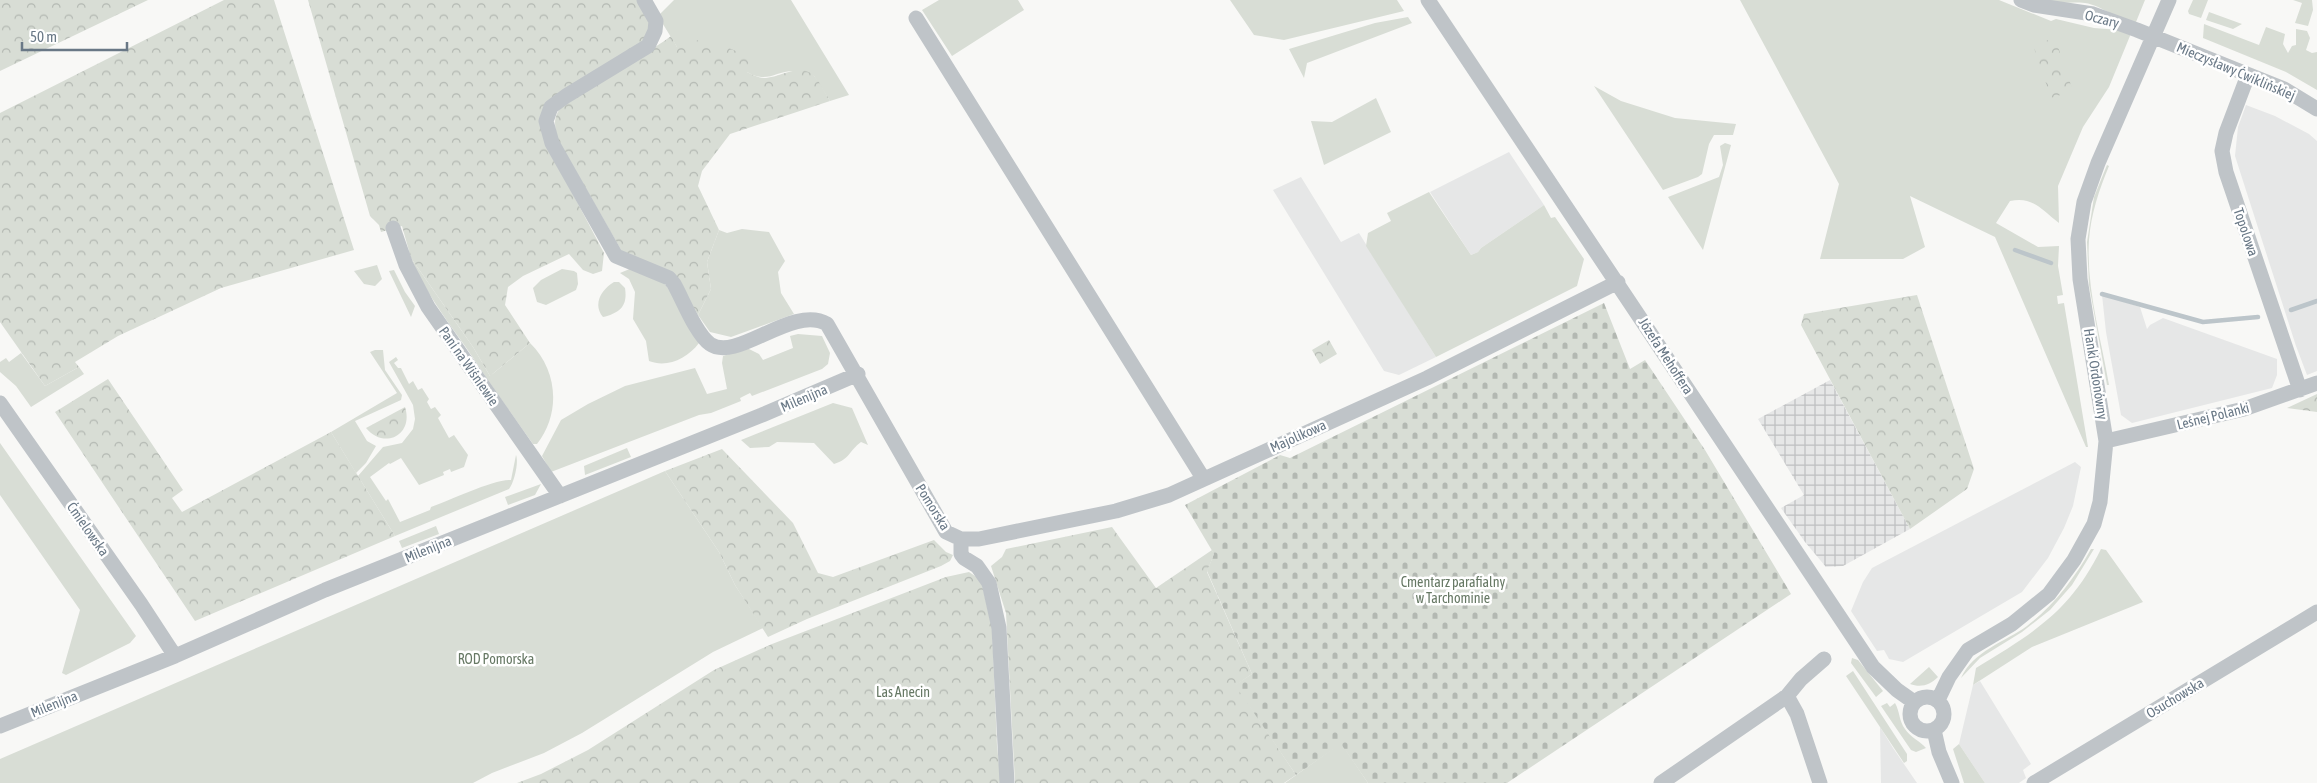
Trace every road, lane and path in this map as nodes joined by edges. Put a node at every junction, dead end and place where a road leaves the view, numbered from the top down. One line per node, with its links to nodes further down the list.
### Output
1 (644, 0): 11 (street, Pomorska)
2 (1428, 0): 10 (street, Józefa Mehoffera)
3 (2021, 0): 6 (street, Oczary)
4 (2169, 0): 6 (street, Hanki Ordonówny)
5 (916, 18): 16 (street)
6 (2153, 36): 7 (street, Mieczysławy Ćwiklińskiej); 15 (street, Hanki Ordonówny)
7 (2248, 75): 8 (street, Mieczysławy Ćwiklińskiej); 13 (street, Topolowa)
8 (2317, 108)
9 (393, 228): 17 (street, Pani na Wiśniewie)
10 (1618, 282): 16 (street, Majolikowa); 24 (street, Józefa Mehoffera)
11 (858, 374): 17 (street, Milenijna); 18 (street, Pomorska)
12 (2317, 383): 13 (street, Leśnej Polanki)
13 (2300, 390): 15 (street, Leśnej Polanki)
14 (0, 403): 20 (street, Ćmielowska)
15 (2106, 441): 23 (street, Hanki Ordonówny)
16 (1203, 478): 18 (street, Majolikowa)
17 (560, 496): 20 (street, Milenijna)
18 (961, 539): 27 (street, Pomorska)
19 (2317, 612): 31 (street, Osuchowska)
20 (175, 656): 25 (street, Milenijna)
21 (1824, 659): 22 (street)
22 (1787, 696): 28 (street); 29 (street)
23 (1938, 700): 24 (street); 26 (street)
24 (1914, 702): 26 (street)
25 (0, 726)
26 (1934, 730): 30 (street)
27 (1007, 783)
28 (1661, 783)
29 (1820, 783)
30 (1952, 783)
31 (2034, 783)

